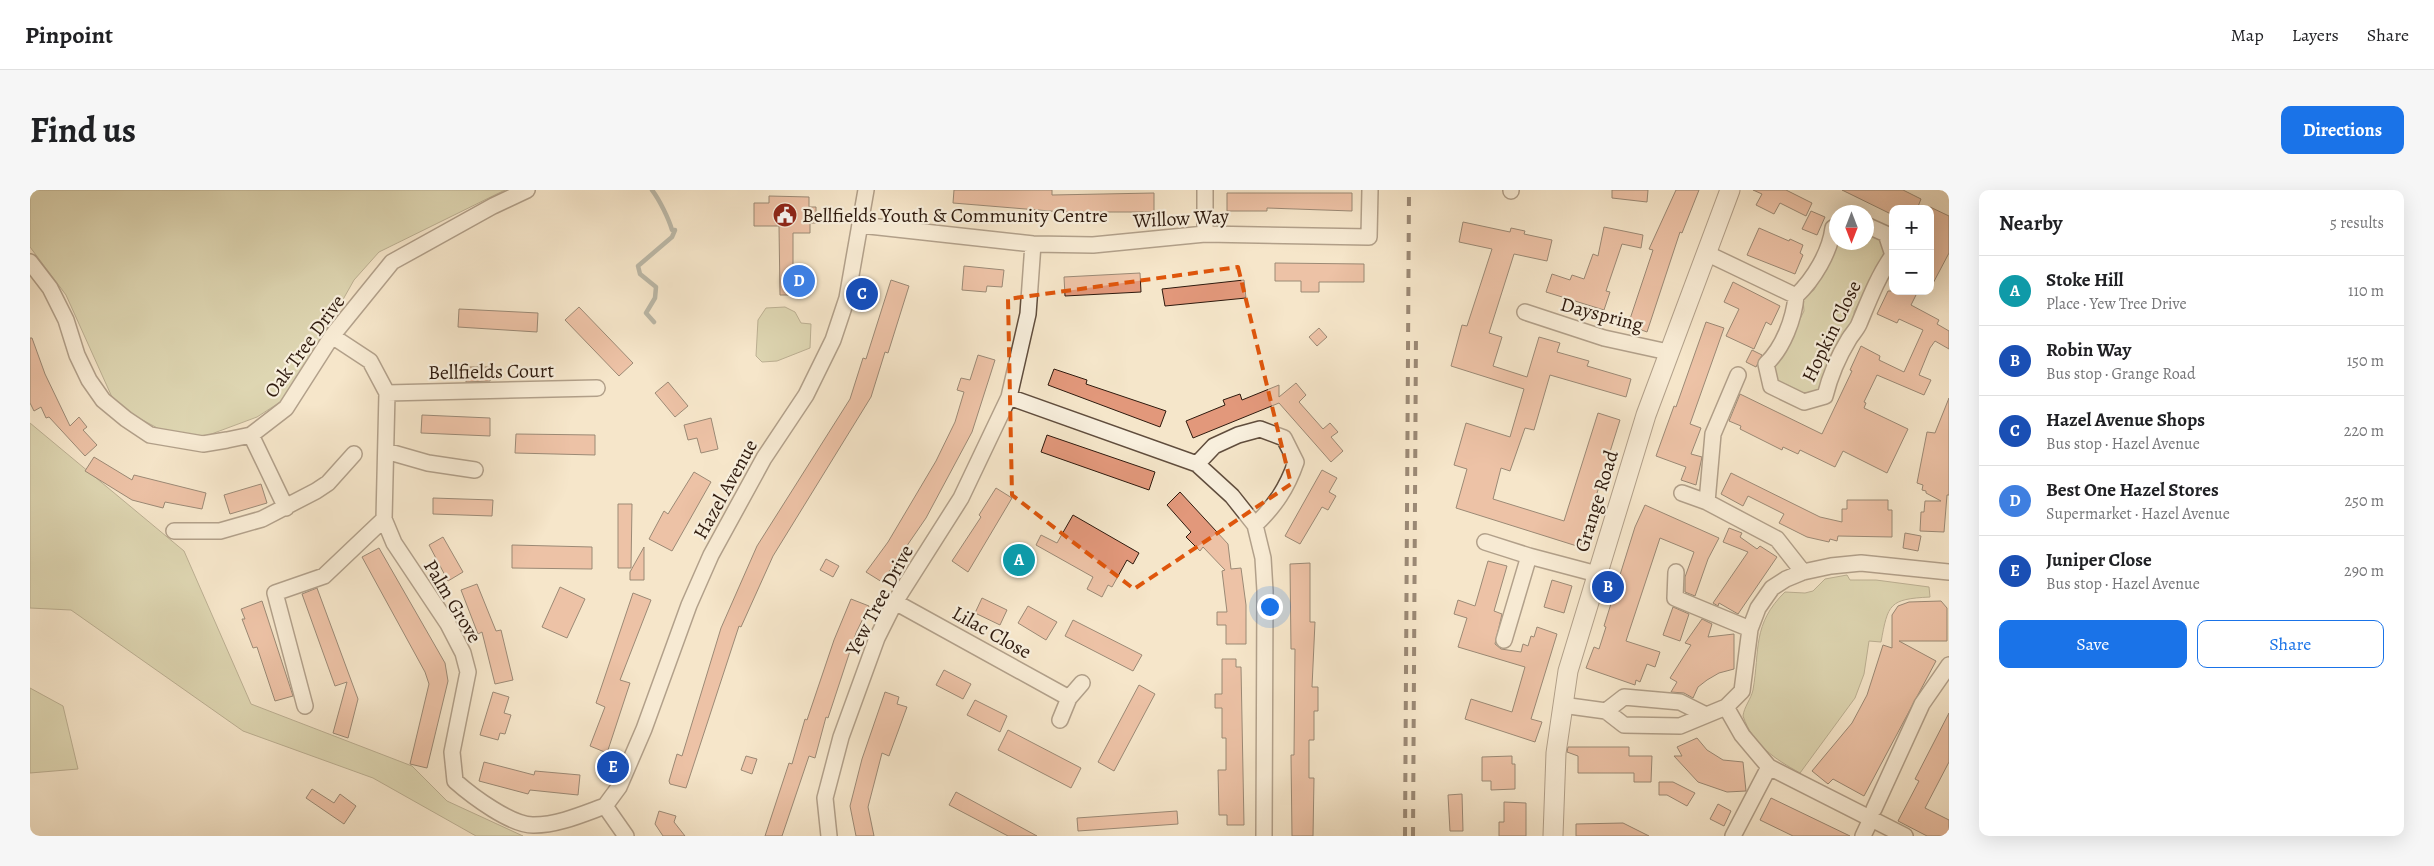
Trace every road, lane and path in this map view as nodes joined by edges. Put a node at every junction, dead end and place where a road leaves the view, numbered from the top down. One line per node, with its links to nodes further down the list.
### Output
1 (527, 190): 17 (street, Oak Tree Drive)
2 (866, 190): 6 (street, Hazel Avenue)
3 (1205, 190): 8 (street)
4 (1370, 190): 8 (street, Willow Way)
5 (1730, 190): 12 (street, Grange Road)
6 (860, 225): 9 (street, Willow Way); 53 (street, Hazel Avenue)
7 (1874, 229): 11 (street, Hopkin Close)
8 (1205, 234): 9 (street, Willow Way)
9 (1033, 244): 22 (street, Yew Tree Drive)
10 (1829, 244): 15 (street, Hopkin Close)
11 (1891, 250)
12 (1706, 253): 15 (street); 18 (street, Grange Road)
13 (1889, 260): 15 (street, Hopkin Close)
14 (30, 262): 23 (street, Oak Tree Drive)
15 (1796, 296)
16 (1525, 312): 18 (street, Dayspring)
17 (332, 336): 21 (street, Palm Grove); 23 (street, Oak Tree Drive)
18 (1668, 352): 39 (street, Grange Road)
19 (1738, 375): 29 (street)
20 (597, 388): 21 (street, Bellfields Court)
21 (387, 393): 24 (street, Palm Grove)
22 (1009, 397): 26 (street); 40 (street, Yew Tree Drive)
23 (251, 435): 30 (street)
24 (386, 451): 27 (street); 31 (street, Palm Grove)
25 (354, 454): 30 (street)
26 (1197, 464): 32 (street); 32 (street)
27 (475, 470)
28 (1682, 493): 29 (street)
29 (1707, 502): 37 (street)
30 (286, 508): 33 (street)
31 (384, 519): 47 (street); 53 (street, Palm Grove)
32 (1255, 525): 57 (street)
33 (174, 531)
34 (1485, 542): 35 (street)
35 (1529, 556): 39 (street); 42 (street)
36 (1676, 572): 41 (street)
37 (1802, 572): 38 (street); 41 (street)
38 (1949, 572)
39 (1598, 574): 46 (street, Grange Road)
40 (895, 602): 45 (street, Lilac Close); 56 (street, Yew Tree Drive)
41 (1750, 629): 48 (street)
42 (1504, 640)
43 (1949, 665): 54 (street)
44 (1082, 683): 45 (street)
45 (1069, 698): 51 (street)
46 (1562, 705): 49 (street); 58 (street, Grange Road)
47 (305, 706)
48 (1726, 707): 50 (street); 52 (street)
49 (1606, 711): 50 (street); 50 (street)
50 (1706, 715)
51 (1060, 720)
52 (1769, 767): 54 (street); 59 (street)
53 (605, 806): 55 (street)
54 (1872, 814): 60 (street); 61 (street)
55 (626, 836)
56 (829, 836)
57 (1264, 836)
58 (1552, 836)
59 (1733, 836)
60 (1863, 836)
61 (1905, 836)

